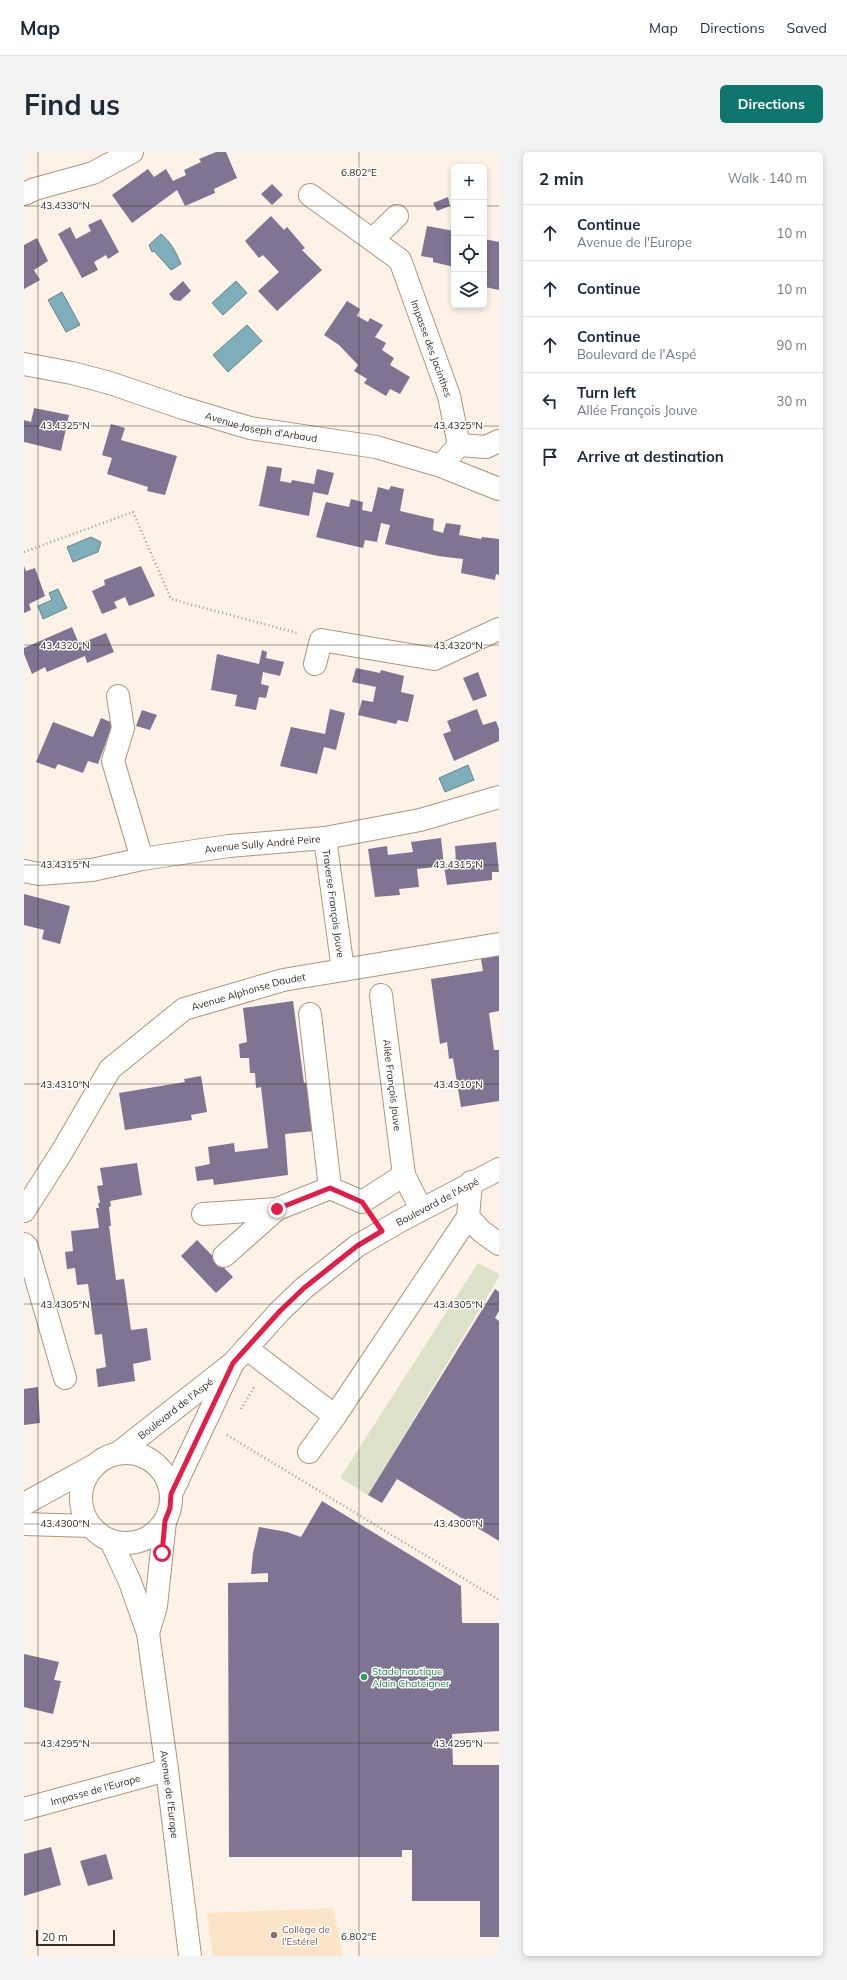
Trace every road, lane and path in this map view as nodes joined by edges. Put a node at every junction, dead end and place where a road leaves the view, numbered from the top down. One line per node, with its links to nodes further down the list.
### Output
1 (132, 152): 2 (street)
2 (24, 194)
3 (310, 195): 5 (street, Impasse des Jacinthes)
4 (397, 216): 5 (street)
5 (372, 240): 8 (street, Impasse des Jacinthes)
6 (24, 364): 9 (street, Avenue Joseph d'Arbaud)
7 (499, 441): 8 (street)
8 (459, 445): 9 (street)
9 (440, 466): 10 (street, Avenue Joseph d'Arbaud)
10 (499, 489)
11 (24, 552): 13 (path)
12 (499, 629): 13 (street)
13 (321, 640): 14 (street)
14 (315, 664)
15 (118, 696): 18 (street)
16 (499, 798): 17 (street, Avenue Sully André Peire)
17 (325, 838): 18 (street, Avenue Sully André Peire); 21 (street, Traverse François Jouve)
18 (142, 859): 19 (street, Avenue Sully André Peire)
19 (24, 871)
20 (499, 944): 21 (street, Avenue Alphonse Daudet)
21 (343, 970): 31 (street, Avenue Alphonse Daudet)
22 (381, 995): 25 (street, Allée François Jouve)
23 (310, 1014): 27 (street)
24 (499, 1169): 26 (street, Boulevard de l'Aspé)
25 (404, 1175): 28 (street); 30 (street, Allée François Jouve)
26 (471, 1182): 30 (street, Boulevard de l'Aspé); 33 (street)
27 (330, 1188): 28 (street); 29 (street)
28 (362, 1202): 34 (street)
29 (277, 1209): 32 (street); 37 (street)
30 (421, 1209): 34 (street, Boulevard de l'Aspé)
31 (24, 1211)
32 (203, 1214)
33 (468, 1218): 36 (street); 42 (street)
34 (382, 1231): 38 (street, Boulevard de l'Aspé)
35 (24, 1244): 40 (street)
36 (499, 1244)
37 (224, 1256)
38 (239, 1356): 39 (street); 45 (street, Boulevard de l'Aspé); 47 (street, Boulevard de l'Aspé)
39 (268, 1366): 41 (path); 42 (street)
40 (65, 1378)
41 (237, 1415)
42 (335, 1416): 44 (street)
43 (225, 1434): 53 (path)
44 (309, 1452)
45 (117, 1454): 46 (street); 47 (street)
46 (94, 1465): 48 (street); 51 (street)
47 (171, 1494): 49 (street)
48 (24, 1504)
49 (165, 1521): 52 (street); 54 (street, Avenue de l'Europe)
50 (24, 1524): 51 (street)
51 (90, 1526): 52 (street)
52 (111, 1541): 54 (street, Avenue de l'Europe)
53 (499, 1600)
54 (148, 1634): 55 (street, Avenue de l'Europe)
55 (168, 1770): 56 (street, Impasse de l'Europe); 57 (street, Avenue de l'Europe)
56 (24, 1809)
57 (190, 1956)

